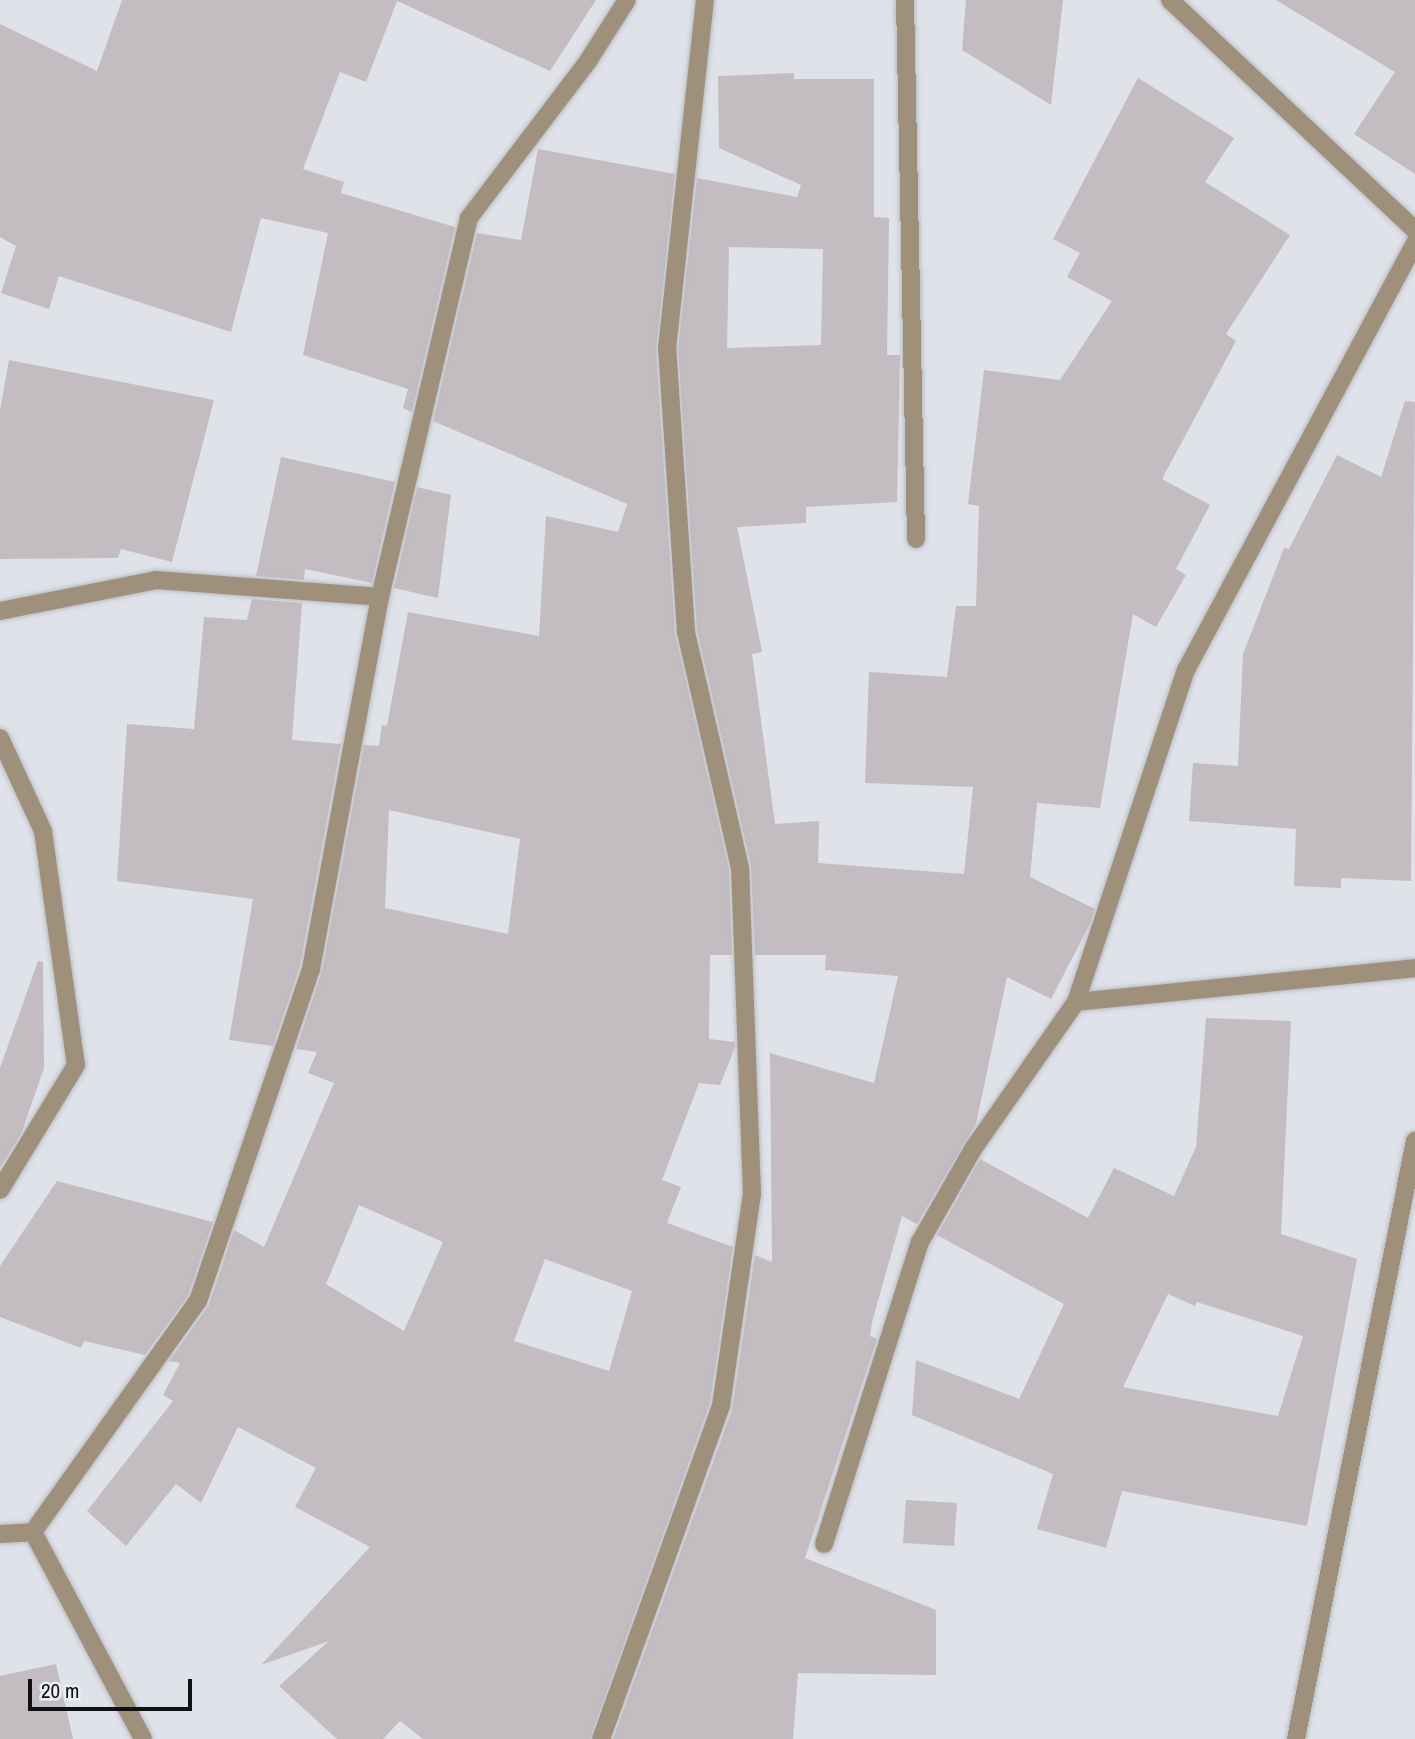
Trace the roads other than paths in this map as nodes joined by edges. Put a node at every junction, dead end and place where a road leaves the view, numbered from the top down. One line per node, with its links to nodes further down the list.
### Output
1 (627, 0): 8 (street)
2 (705, 0): 19 (street)
3 (905, 0): 7 (street)
4 (1170, 0): 5 (street)
5 (1415, 230)
6 (1415, 243): 12 (street)
7 (916, 539)
8 (380, 597): 9 (street); 15 (street)
9 (0, 611)
10 (0, 737): 14 (street)
11 (1415, 968): 12 (street)
12 (1076, 1002): 17 (street)
13 (1415, 1140): 20 (street)
14 (0, 1190)
15 (33, 1532): 16 (street); 18 (street)
16 (0, 1534)
17 (824, 1544)
18 (143, 1739)
19 (601, 1739)
20 (1296, 1739)

